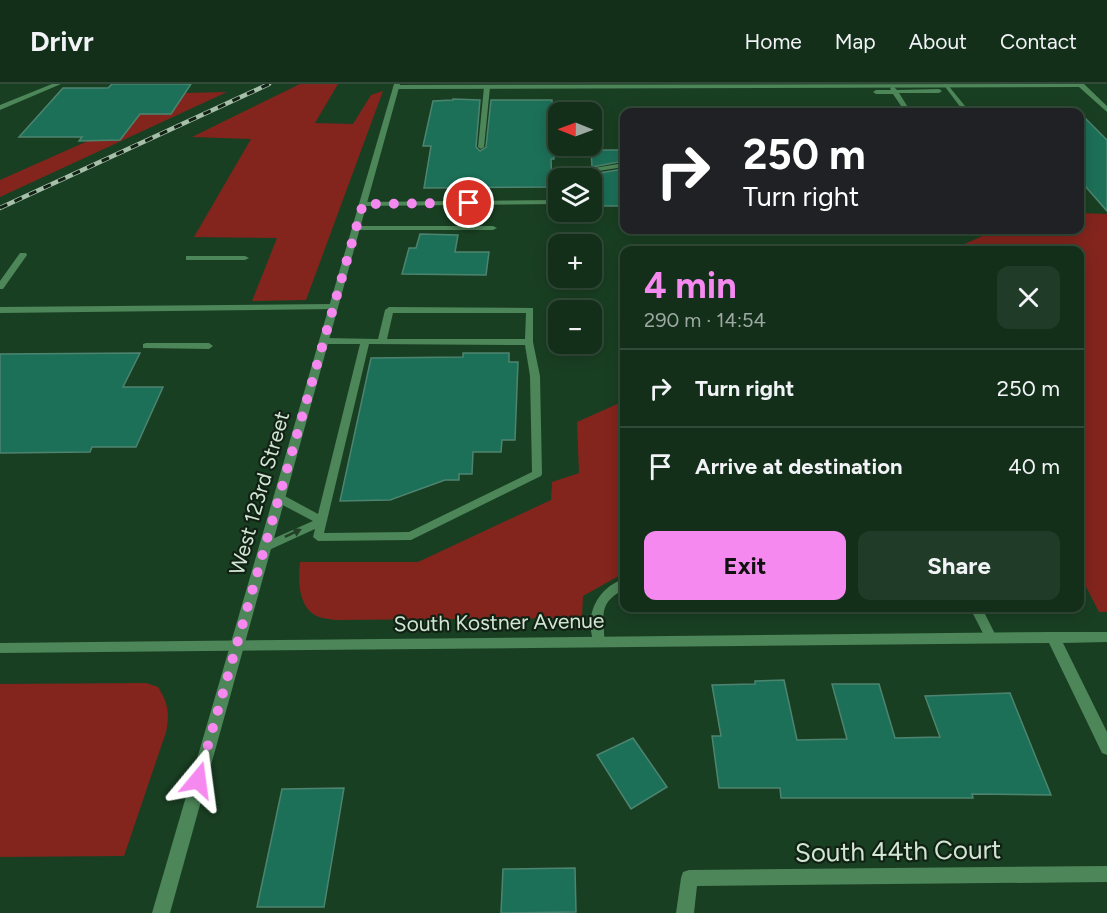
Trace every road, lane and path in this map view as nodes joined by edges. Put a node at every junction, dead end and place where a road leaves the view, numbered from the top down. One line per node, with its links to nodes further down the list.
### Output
1 (58, 84): 10 (street)
2 (848, 85): 6 (street); 7 (street)
3 (945, 85): 4 (street); 7 (street); 12 (lane)
4 (1080, 85): 13 (street)
5 (397, 86): 6 (street); 18 (street, West 123rd Street)
6 (487, 87): 14 (lane)
7 (894, 89): 8 (lane); 9 (lane); 11 (lane)
8 (939, 91)
9 (876, 92)
10 (0, 108)
11 (906, 108)
12 (964, 108)
13 (1107, 110)
14 (481, 147)
15 (620, 166): 16 (lane)
16 (602, 168)
17 (548, 202): 18 (lane)
18 (363, 204): 19 (street, West 123rd Street)
19 (356, 228): 20 (lane); 25 (street, West 123rd Street)
20 (493, 228)
21 (23, 255): 24 (lane)
22 (189, 258): 23 (lane)
23 (245, 258)
24 (0, 287)
25 (334, 307): 26 (lane); 27 (street, West 123rd Street)
26 (0, 310)
27 (324, 341): 28 (lane); 33 (street, West 123rd Street)
28 (365, 341): 29 (lane); 34 (lane)
29 (382, 342): 30 (lane); 30 (lane)
30 (529, 342): 34 (lane)
31 (146, 346): 32 (lane)
32 (209, 346)
33 (279, 498): 34 (lane); 35 (street, West 123rd Street)
34 (322, 521): 35 (lane, one-way to 34)
35 (265, 547): 42 (street, West 123rd Street)
36 (620, 585): 41 (lane)
37 (978, 612): 40 (lane)
38 (1053, 637): 39 (street, South Kostner Avenue); 40 (street, South Kostner Avenue); 44 (street)
39 (1107, 637)
40 (991, 638): 41 (street, South Kostner Avenue)
41 (599, 642): 42 (street, South Kostner Avenue)
42 (237, 646): 43 (street, South Kostner Avenue); 46 (street, West 123rd Street)
43 (0, 648)
44 (1107, 748)
45 (1107, 874): 47 (street, South 44th Court)
46 (160, 913)
47 (685, 913)

